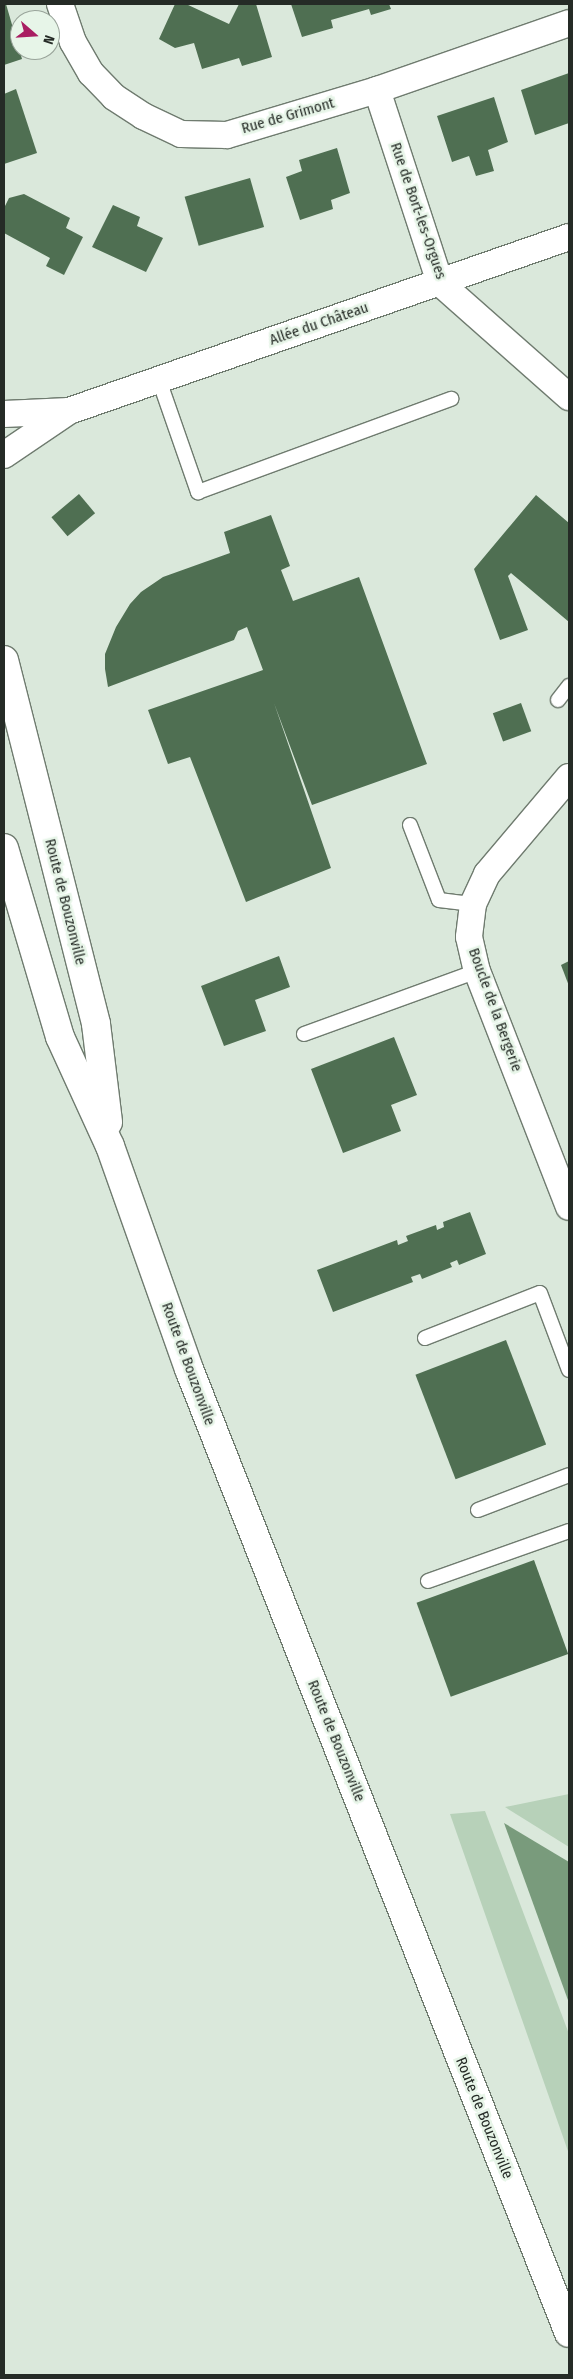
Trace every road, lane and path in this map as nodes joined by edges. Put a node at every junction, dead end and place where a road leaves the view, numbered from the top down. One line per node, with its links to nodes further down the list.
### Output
1 (60, 4): 3 (street, Rue de Grimont)
2 (569, 24): 3 (street, Rue de Grimont)
3 (377, 90): 5 (street, Rue de Bort-les-Orgues)
4 (569, 237): 5 (street, Allée du Château)
5 (440, 283): 6 (street, Allée du Château); 7 (street, Rue de Bort-les-Orgues)
6 (159, 380): 8 (lane); 9 (street, Allée du Château)
7 (569, 397)
8 (451, 399)
9 (69, 411): 10 (street, Allée du Château); 11 (street, Allée du Château)
10 (4, 414)
11 (4, 455)
12 (4, 660): 21 (main road, Route de Bouzonville)
13 (569, 686): 14 (lane)
14 (558, 700)
15 (569, 777): 18 (street, Boucle de la Bergerie)
16 (410, 825): 18 (lane)
17 (4, 848): 21 (main road, Route de Bouzonville)
18 (473, 904): 19 (street, Boucle de la Bergerie)
19 (477, 971): 20 (lane); 22 (street, Boucle de la Bergerie)
20 (304, 1034)
21 (110, 1146): 29 (main road, Route de Bouzonville)
22 (569, 1207)
23 (425, 1338): 24 (lane)
24 (569, 1370)
25 (569, 1475): 26 (lane)
26 (478, 1510)
27 (569, 1531): 28 (lane)
28 (428, 1581)
29 (569, 2333)

